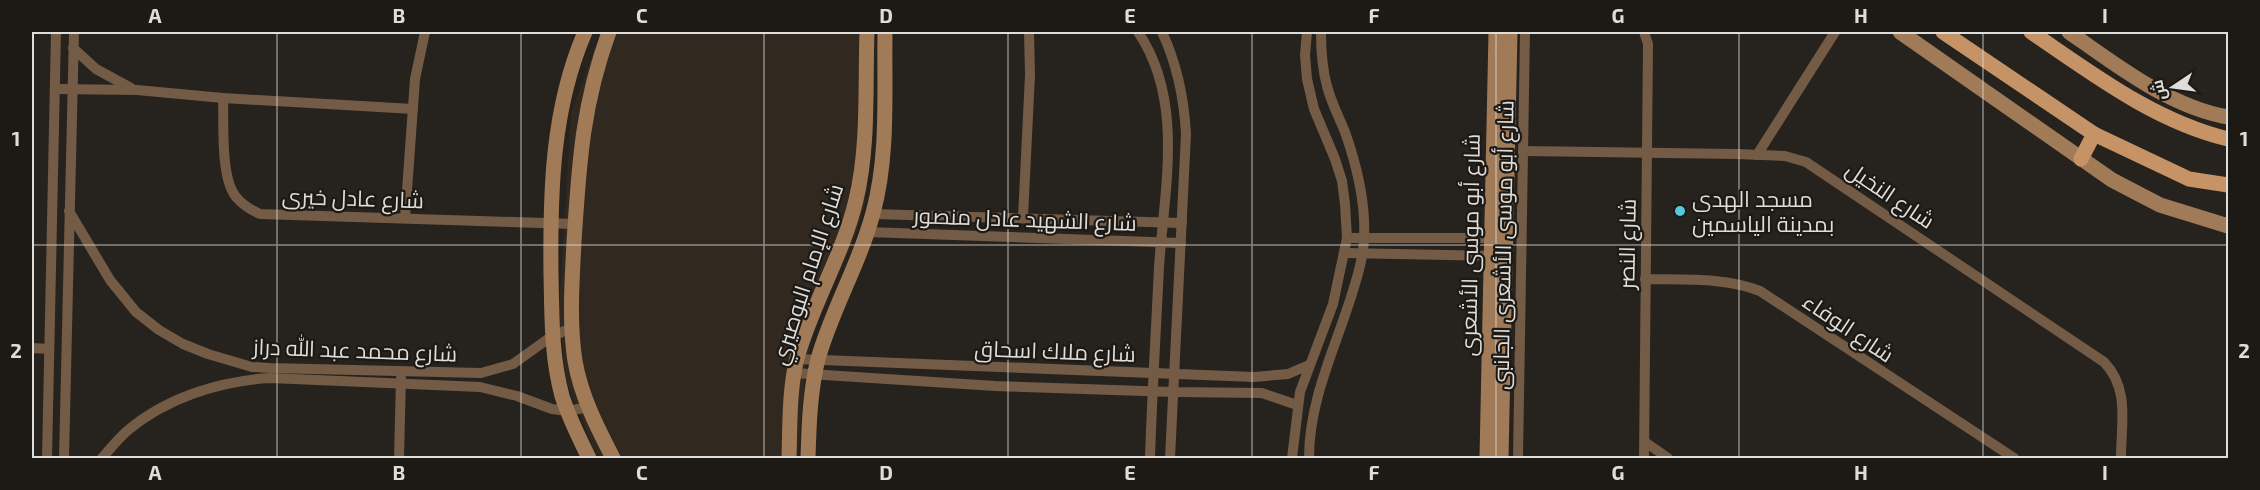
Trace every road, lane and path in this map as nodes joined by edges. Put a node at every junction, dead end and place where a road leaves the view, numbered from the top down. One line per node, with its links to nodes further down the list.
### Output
1 (56, 32): 23 (street)
2 (74, 32): 22 (street)
3 (424, 32): 27 (street)
4 (585, 32): 40 (street)
5 (609, 32): 43 (street)
6 (867, 32): 61 (street, شارع الإمام البوصيري)
7 (885, 32): 37 (street, شارع الإمام البوصيري)
8 (1029, 32): 38 (street)
9 (1138, 32): 41 (street)
10 (1162, 32): 42 (street)
11 (1307, 32): 47 (street)
12 (1321, 32): 46 (street)
13 (1496, 32): 48 (street, شارع أبو موسى الأشعرى)
14 (1510, 32): 48 (street, شارع أبو موسى الأشعرى)
15 (1525, 32): 31 (street, شارع أبو موسى الأشعرى الجانبى)
16 (1644, 32): 32 (street, شارع النصر)
17 (1835, 32): 33 (street)
18 (1900, 32): 34 (street)
19 (1943, 32): 29 (main road)
20 (2031, 32): 30 (main road)
21 (2069, 32): 28 (street)
22 (73, 48): 24 (street); 25 (street)
23 (55, 89): 24 (street); 58 (street)
24 (72, 89): 25 (street); 36 (street)
25 (137, 90): 26 (street)
26 (222, 98): 27 (street); 39 (street, شارع عادل خيرى)
27 (413, 109): 39 (street)
28 (2229, 117)
29 (2094, 134): 34 (main road); 35 (main road)
30 (2229, 139)
31 (1523, 151): 32 (street, شارع النخيل); 92 (street, شارع أبو موسى الأشعرى الجانبى)
32 (1648, 154): 33 (street, شارع النخيل); 54 (street, شارع النصر)
33 (1757, 155): 96 (street, شارع النخيل)
34 (2081, 159): 44 (street)
35 (2229, 186)
36 (69, 211): 64 (street, شارع محمد عبد الله دراز); 76 (street)
37 (873, 213): 38 (street, شارع الشهيد عادل منصور); 45 (street, شارع الإمام البوصيري)
38 (1023, 217): 41 (street, شارع الشهيد عادل منصور)
39 (405, 218): 40 (street, شارع عادل خيرى)
40 (551, 222): 43 (street, شارع عادل خيرى); 56 (street)
41 (1162, 222): 42 (street, شارع الشهيد عادل منصور); 49 (street)
42 (1182, 223): 50 (street)
43 (575, 224): 55 (street)
44 (2229, 226)
45 (867, 232): 49 (street, شارع الشهيد عادل منصور); 59 (street, شارع الإمام البوصيري)
46 (1364, 237): 47 (street); 48 (street); 52 (street)
47 (1347, 238): 51 (street)
48 (1498, 238): 53 (street, شارع أبو موسى الأشعرى)
49 (1161, 243): 50 (street, شارع الشهيد عادل منصور); 63 (street)
50 (1181, 243): 66 (street)
51 (1345, 253): 52 (street); 60 (street)
52 (1363, 253): 53 (street); 89 (street)
53 (1498, 256): 90 (street, شارع أبو موسى الأشعرى); 91 (street, شارع أبو موسى الأشعرى)
54 (1645, 279): 77 (street, شارع النصر); 95 (street, شارع الوفاء)
55 (572, 328): 56 (street, شارع محمد عبد الله دراز); 73 (street)
56 (552, 336): 65 (street, شارع محمد عبد الله دراز); 74 (street)
57 (32, 348): 58 (street)
58 (49, 349): 75 (street)
59 (818, 360): 61 (street, شارع ملاك اسحاق); 63 (street, شارع ملاك اسحاق); 67 (street, شارع الإمام البوصيري)
60 (1309, 365): 66 (street, شارع ملاك اسحاق); 72 (street)
61 (796, 366): 67 (street, شارع ملاك اسحاق); 84 (street, شارع الإمام البوصيري)
62 (402, 371): 64 (street, شارع محمد عبد الله دراز); 65 (street, شارع محمد عبد الله دراز); 68 (street)
63 (1153, 372): 66 (street, شارع ملاك اسحاق); 70 (street)
64 (270, 373): 68 (street, شارع محمد عبد الله دراز); 80 (street, شارع محمد عبد الله دراز)
65 (481, 373): 69 (street)
66 (1174, 373): 71 (street)
67 (815, 376): 70 (street, شارع ملاك اسحاق); 85 (street, شارع الإمام البوصيري)
68 (401, 383): 69 (street, شارع محمد عبد الله دراز); 81 (street)
69 (480, 387): 74 (street, شارع محمد عبد الله دراز)
70 (1152, 391): 71 (street, شارع ملاك اسحاق); 86 (street)
71 (1173, 392): 72 (street, شارع ملاك اسحاق); 87 (street)
72 (1297, 405): 88 (street)
73 (588, 407): 74 (street); 83 (street)
74 (567, 411): 82 (street)
75 (47, 424): 76 (street); 78 (street)
76 (64, 424): 79 (street)
77 (1644, 442): 93 (street, شارع النصر); 94 (street)
78 (46, 459)
79 (64, 459)
80 (102, 459)
81 (399, 459)
82 (590, 459)
83 (613, 459)
84 (789, 459)
85 (808, 459)
86 (1150, 459)
87 (1170, 459)
88 (1292, 459)
89 (1309, 459)
90 (1487, 459)
91 (1501, 459)
92 (1518, 459)
93 (1644, 459)
94 (1668, 459)
95 (2014, 459)
96 (2121, 459)

